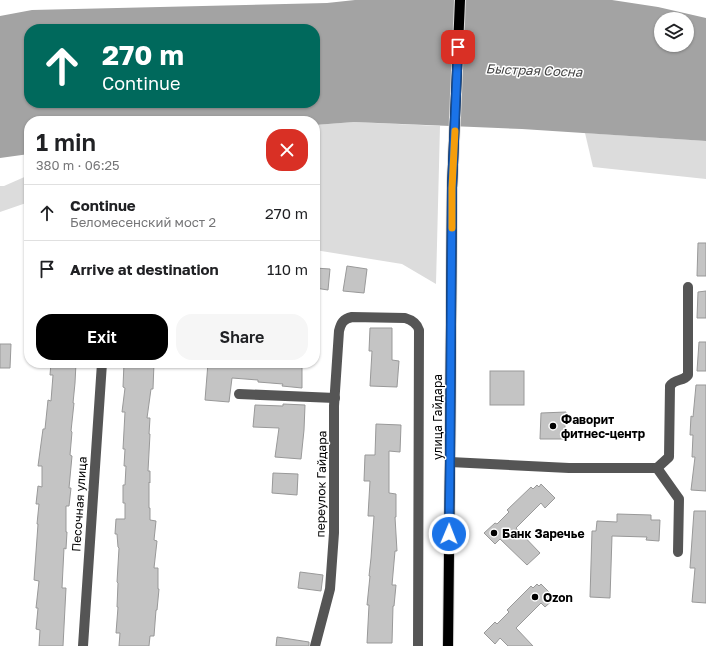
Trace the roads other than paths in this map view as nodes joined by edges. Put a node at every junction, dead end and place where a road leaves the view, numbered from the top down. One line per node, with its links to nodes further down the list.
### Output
1 (460, 0): 7 (main road, улица Гайдара)
2 (688, 287): 8 (street)
3 (343, 321): 6 (street, переулок Гайдара); 12 (street, улица Гайдара)
4 (102, 368): 10 (street, Песочная улица)
5 (239, 394): 6 (street)
6 (335, 398): 11 (street, переулок Гайдара)
7 (450, 462): 8 (street); 13 (main road, улица Гайдара)
8 (657, 468): 9 (street)
9 (678, 552)
10 (83, 646)
11 (314, 646)
12 (418, 646)
13 (448, 646)

